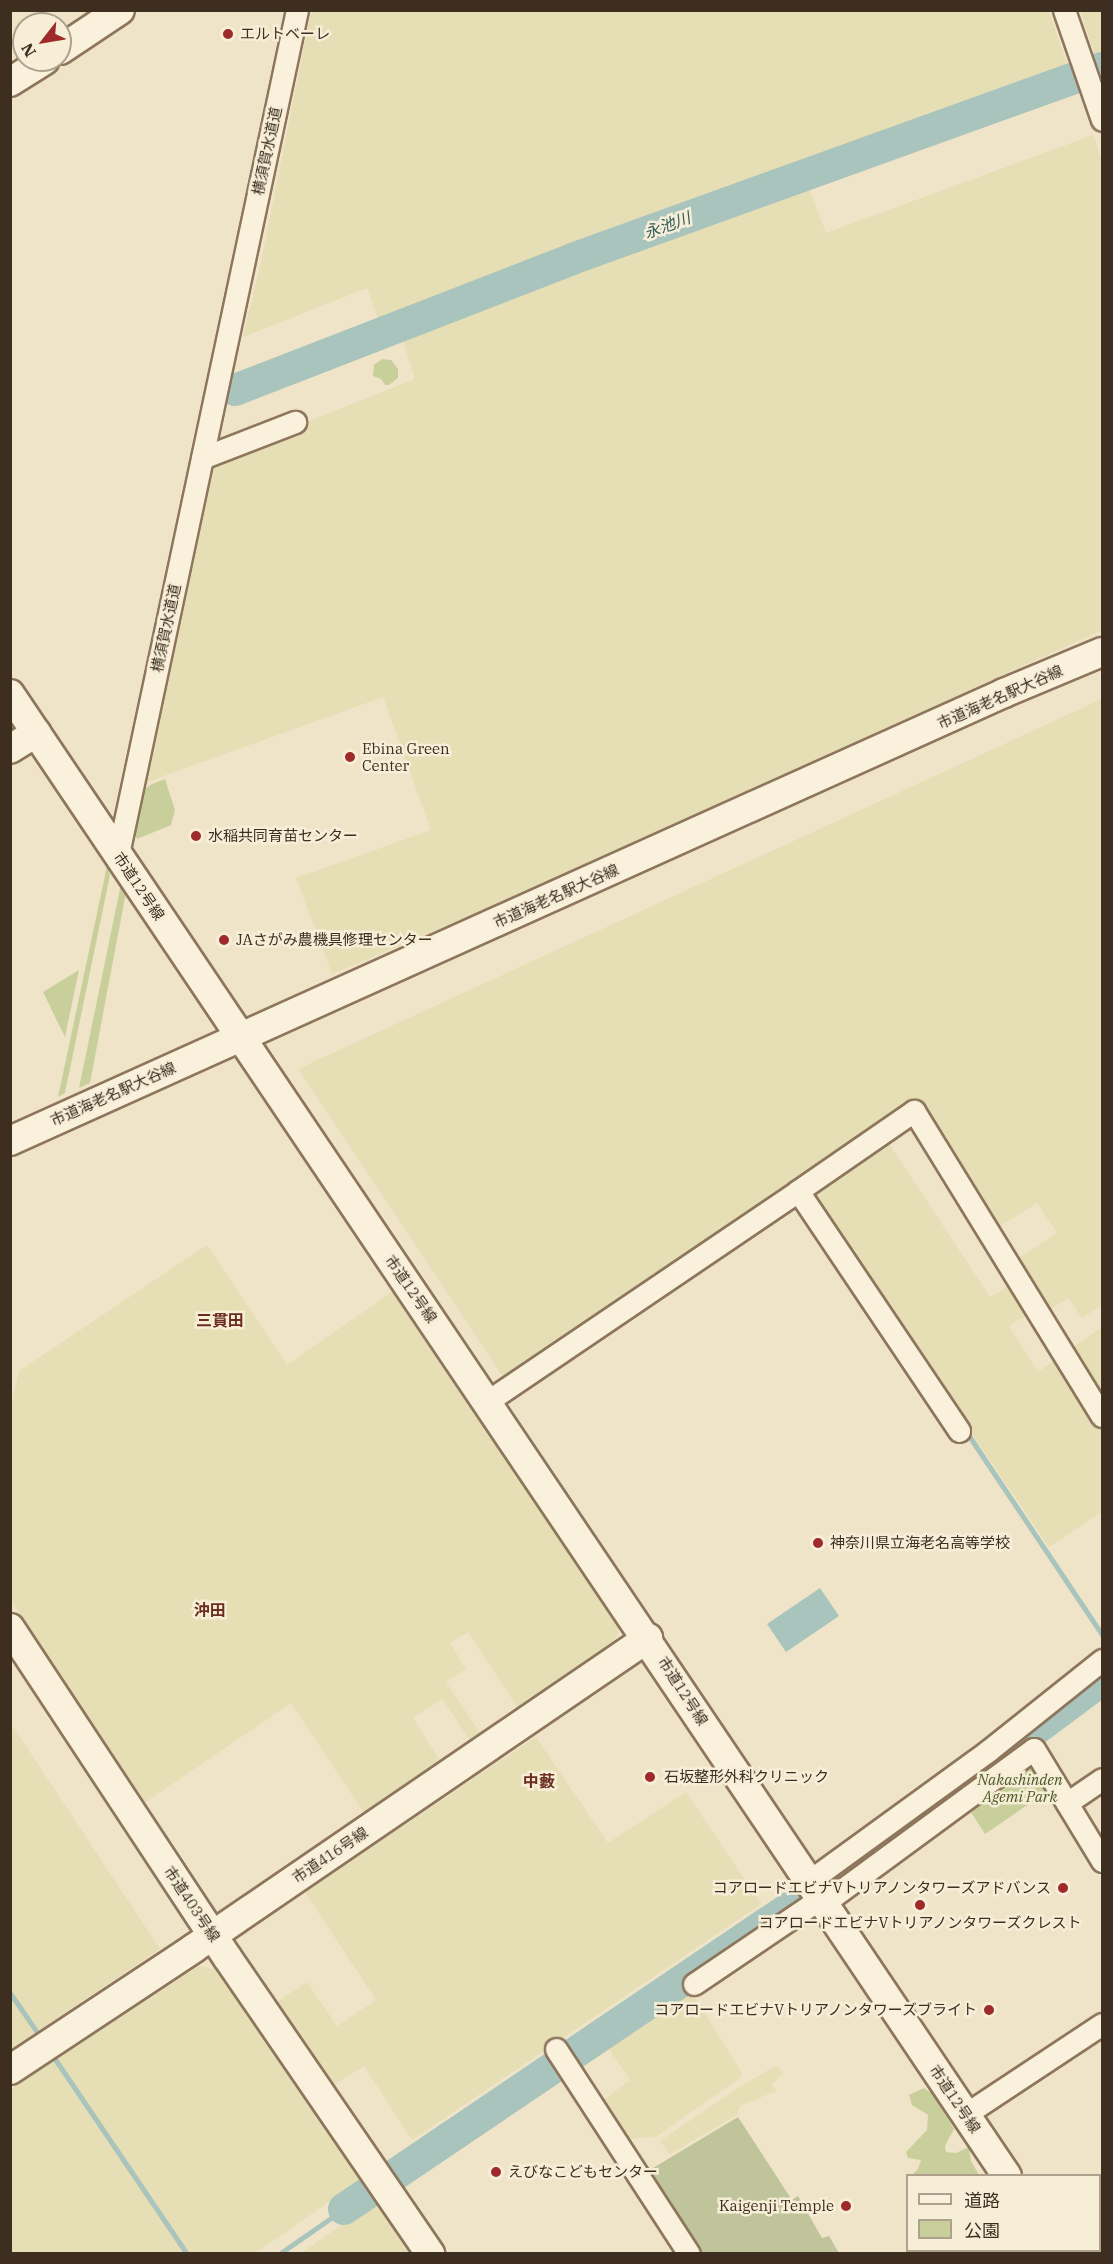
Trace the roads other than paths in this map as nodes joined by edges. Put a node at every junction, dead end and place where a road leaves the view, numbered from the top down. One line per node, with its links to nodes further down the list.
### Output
1 (120, 10): 4 (street)
2 (297, 10): 9 (street, 横須賀水道道)
3 (1064, 10): 7 (street)
4 (72, 42)
5 (26, 72): 6 (street)
6 (10, 82)
7 (1102, 120)
8 (295, 422): 9 (street)
9 (202, 458): 14 (street, 横須賀水道道)
10 (1102, 652): 15 (street, 市道海老名駅大谷線)
11 (10, 694): 12 (street, 市道12号線)
12 (36, 733): 13 (street); 14 (street, 市道12号線)
13 (10, 749)
14 (118, 854): 15 (street, 市道12号線)
15 (242, 1038): 16 (street, 市道海老名駅大谷線); 18 (street, 市道12号線)
16 (10, 1141)
17 (798, 1191): 18 (street); 19 (street); 20 (street)
18 (488, 1401): 22 (street, 市道12号線)
19 (1102, 1416)
20 (959, 1431)
21 (10, 1628): 28 (street, 市道403号線)
22 (648, 1638): 27 (street, 市道12号線); 28 (street, 市道416号線)
23 (1102, 1660): 27 (street)
24 (1102, 1779): 25 (street)
25 (1067, 1803): 26 (street); 27 (street)
26 (1102, 1861)
27 (816, 1892): 29 (street); 33 (street, 市道12号線)
28 (213, 1935): 32 (street, 市道416号線); 35 (street, 市道403号線)
29 (694, 1984)
30 (1102, 2024): 33 (street)
31 (560, 2056): 36 (street)
32 (10, 2070)
33 (966, 2114): 34 (street, 市道12号線)
34 (1006, 2174)
35 (430, 2253)
36 (689, 2253)

